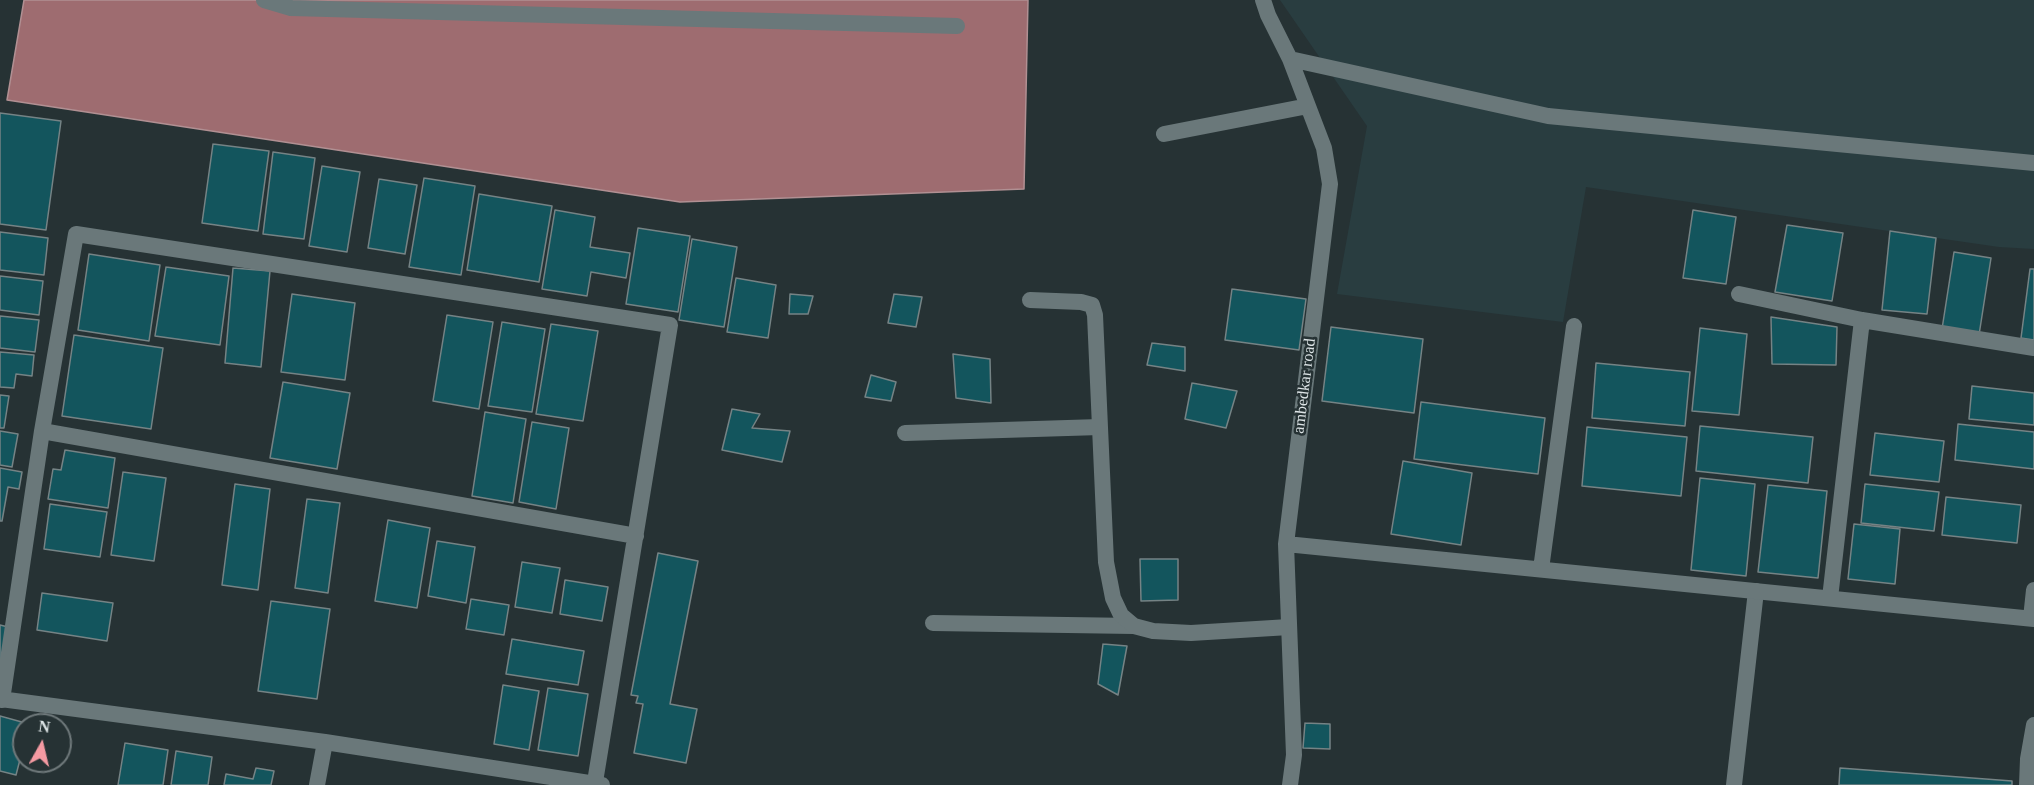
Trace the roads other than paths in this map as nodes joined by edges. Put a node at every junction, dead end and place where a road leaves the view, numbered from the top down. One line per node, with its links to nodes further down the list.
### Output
1 (264, 0): 3 (street)
2 (1263, 0): 4 (street, ambedkar road)
3 (957, 26)
4 (1290, 58): 5 (street, ambedkar road); 7 (street)
5 (1308, 106): 6 (street); 17 (street, ambedkar road)
6 (1164, 134)
7 (2034, 163)
8 (1739, 294): 10 (street)
9 (1030, 300): 13 (street)
10 (1862, 320): 12 (street); 21 (street)
11 (1574, 326): 18 (street)
12 (2034, 348)
13 (1100, 427): 15 (street); 24 (street)
14 (42, 431): 16 (street); 16 (street); 26 (street)
15 (904, 434)
16 (636, 536): 29 (street)
17 (1286, 544): 18 (street); 25 (street, ambedkar road)
18 (1541, 569): 20 (street)
19 (2034, 590): 22 (street)
20 (1756, 591): 21 (street); 32 (street)
21 (1830, 598): 22 (street)
22 (2032, 619)
23 (933, 623): 24 (street)
24 (1134, 626): 25 (street)
25 (1289, 627): 31 (street, ambedkar road)
26 (1, 700): 28 (street)
27 (2034, 725): 33 (street)
28 (325, 742): 29 (street); 30 (street)
29 (599, 783)
30 (317, 785)
31 (1290, 785)
32 (1734, 785)
33 (2027, 785)

